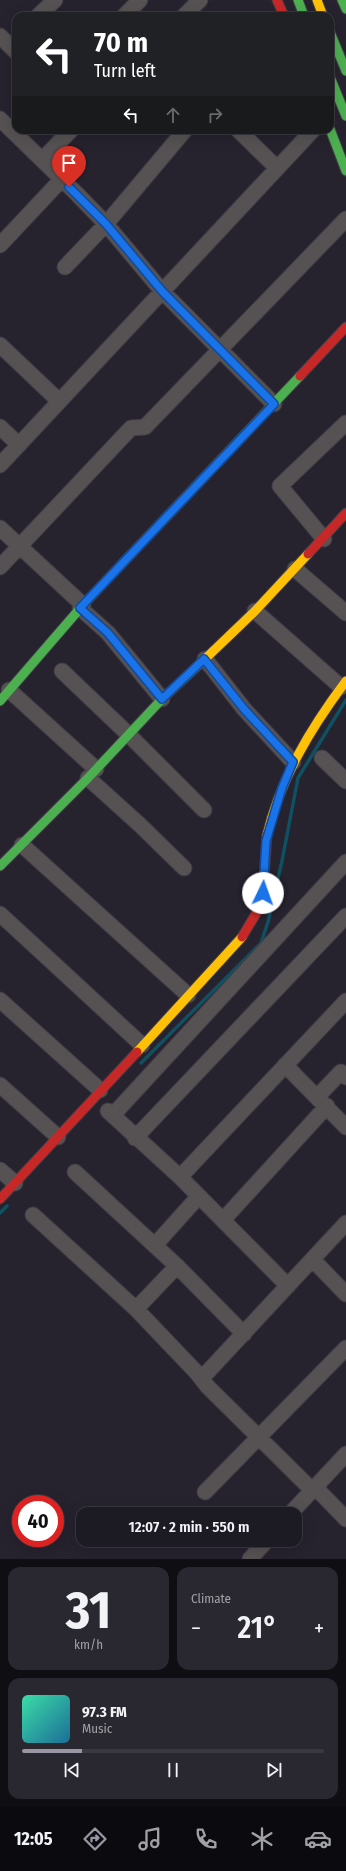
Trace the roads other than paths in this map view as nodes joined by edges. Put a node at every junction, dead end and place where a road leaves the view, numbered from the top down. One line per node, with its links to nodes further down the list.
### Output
1 (55, 0): 9 (street)
2 (140, 0): 10 (street)
3 (200, 0): 11 (street)
4 (277, 0): 12 (main road)
5 (298, 0): 13 (main road)
6 (317, 0): 14 (main road)
7 (342, 0): 8 (main road)
8 (346, 9)
9 (42, 12)
10 (128, 12)
11 (188, 12)
12 (282, 12)
13 (302, 12)
14 (322, 12)
15 (0, 36): 17 (street)
16 (334, 42): 18 (main road)
17 (12, 48)
18 (346, 71)
19 (334, 87): 20 (main road)
20 (346, 116)
21 (0, 119): 22 (street)
22 (12, 128)
23 (19, 134): 29 (street)
24 (67, 134): 29 (street)
25 (182, 134): 34 (street)
26 (242, 134): 30 (street)
27 (309, 134): 30 (street)
28 (332, 134): 31 (main road)
29 (42, 160): 32 (street)
30 (277, 168): 37 (street)
31 (346, 171)
32 (62, 179): 34 (street); 35 (street)
33 (346, 219): 40 (street)
34 (106, 224): 36 (street); 37 (street)
35 (0, 245)
36 (65, 267)
37 (162, 291): 40 (street); 41 (street)
38 (346, 327): 42 (main road)
39 (0, 345): 41 (street)
40 (219, 350): 42 (street); 50 (street)
41 (59, 401): 45 (street)
42 (274, 404): 53 (main road)
43 (346, 423): 49 (street)
44 (0, 427): 45 (street)
45 (19, 445): 46 (street)
46 (0, 464)
47 (346, 513): 49 (main road)
48 (0, 528): 50 (street)
49 (324, 539): 52 (main road)
50 (19, 546): 51 (street); 53 (street)
51 (0, 567)
52 (295, 569): 54 (main road); 55 (street)
53 (82, 606): 59 (main road); 60 (street)
54 (256, 611): 56 (main road); 58 (street)
55 (346, 613)
56 (204, 659): 60 (main road); 63 (street)
57 (62, 671): 61 (street)
58 (344, 684): 63 (main road)
59 (4, 694): 64 (street)
60 (162, 699): 61 (main road)
61 (128, 734): 64 (main road); 66 (street)
62 (322, 758): 65 (street)
63 (293, 762): 73 (main road)
64 (92, 773): 67 (main road); 70 (street)
65 (346, 781)
66 (204, 810)
67 (22, 845): 68 (main road); 73 (street)
68 (2, 861)
69 (346, 862): 84 (street)
70 (184, 868)
71 (0, 914): 76 (street)
72 (346, 916): 84 (street)
73 (188, 995): 76 (main road)
74 (0, 1000): 80 (street)
75 (346, 1001): 77 (street)
76 (142, 1045): 80 (main road)
77 (285, 1065): 81 (street); 87 (street)
78 (346, 1077): 81 (street)
79 (0, 1086): 83 (street)
80 (100, 1090): 83 (main road)
81 (322, 1101): 82 (street); 92 (street)
82 (346, 1127)
83 (58, 1137): 88 (main road)
84 (136, 1138): 87 (street)
85 (0, 1170): 88 (street)
86 (75, 1172): 94 (street)
87 (180, 1177): 89 (street)
88 (15, 1183): 90 (main road)
89 (199, 1196): 92 (street); 94 (street)
90 (0, 1199)
91 (33, 1215): 99 (street)
92 (223, 1220): 97 (street)
93 (346, 1223): 95 (street)
94 (155, 1245): 96 (street)
95 (313, 1260): 97 (street); 98 (street)
96 (177, 1266): 99 (street); 100 (street)
97 (288, 1286): 100 (street)
98 (346, 1294)
99 (136, 1309): 102 (street)
100 (244, 1334): 102 (street)
101 (346, 1348): 103 (street)
102 (202, 1378): 103 (street)
103 (258, 1436): 105 (street); 106 (street)
104 (346, 1454): 105 (street)
105 (313, 1489): 107 (street); 108 (street)
106 (206, 1492)
107 (296, 1507)
108 (346, 1519)
109 (261, 1547): 110 (street)
110 (250, 1559)

